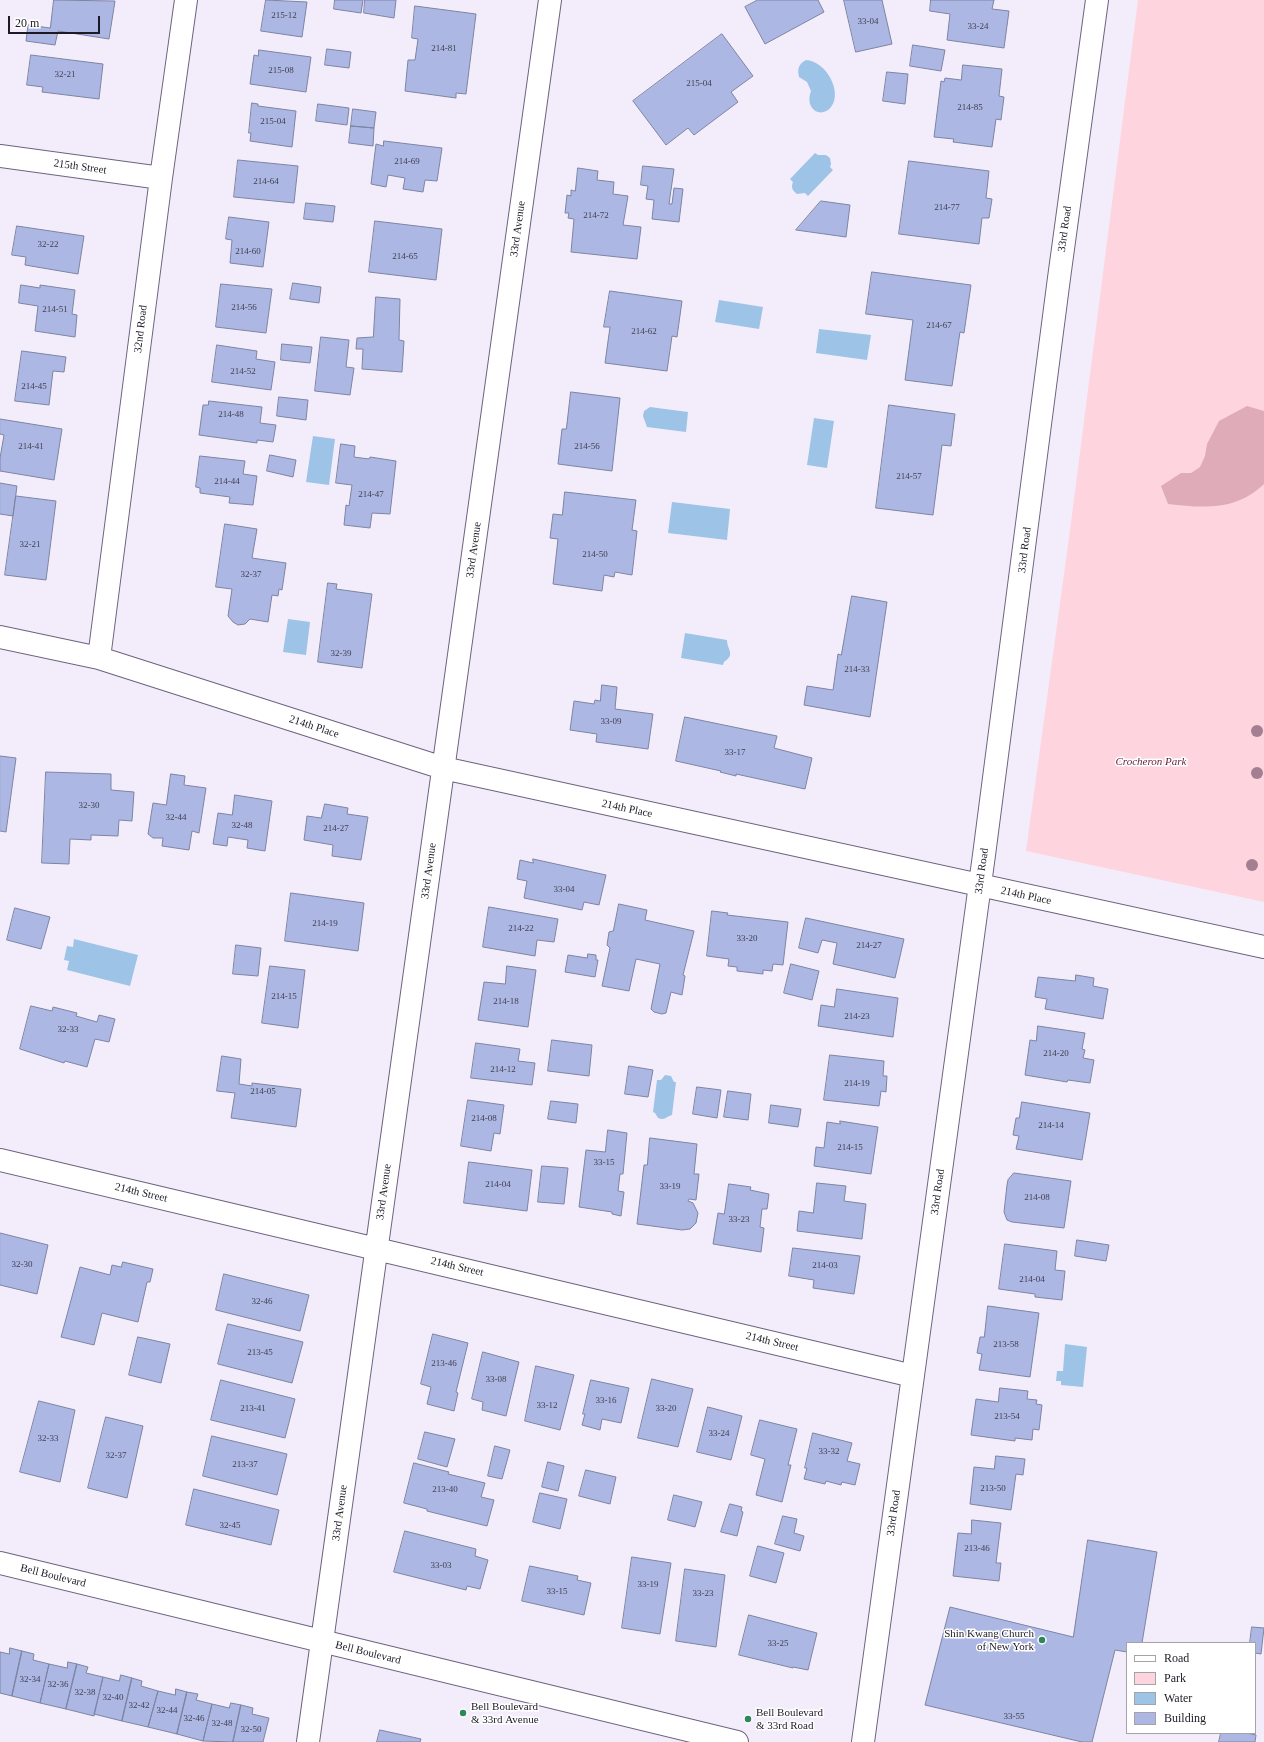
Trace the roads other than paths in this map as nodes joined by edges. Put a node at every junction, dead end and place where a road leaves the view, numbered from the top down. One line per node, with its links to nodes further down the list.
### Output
1 (186, 0): 5 (street, 32nd Road)
2 (550, 0): 8 (street, 33rd Avenue)
3 (1097, 0): 9 (street, 33rd Road)
4 (0, 156): 5 (street, 215th Street)
5 (160, 178): 7 (street, 32nd Road)
6 (0, 637): 7 (street, 214th Place)
7 (99, 658): 8 (street, 214th Place)
8 (443, 768): 9 (street, 214th Place); 12 (street, 33rd Avenue)
9 (980, 886): 10 (street, 214th Place); 13 (street, 33rd Road)
10 (1264, 947)
11 (0, 1160): 12 (street, 214th Street)
12 (377, 1248): 13 (street, 214th Street); 15 (street, 33rd Avenue)
13 (913, 1376): 18 (street, 33rd Road)
14 (0, 1563): 15 (street, Bell Boulevard)
15 (322, 1642): 16 (street, 33rd Avenue); 17 (street, Bell Boulevard)
16 (308, 1742)
17 (737, 1742)
18 (863, 1742)

